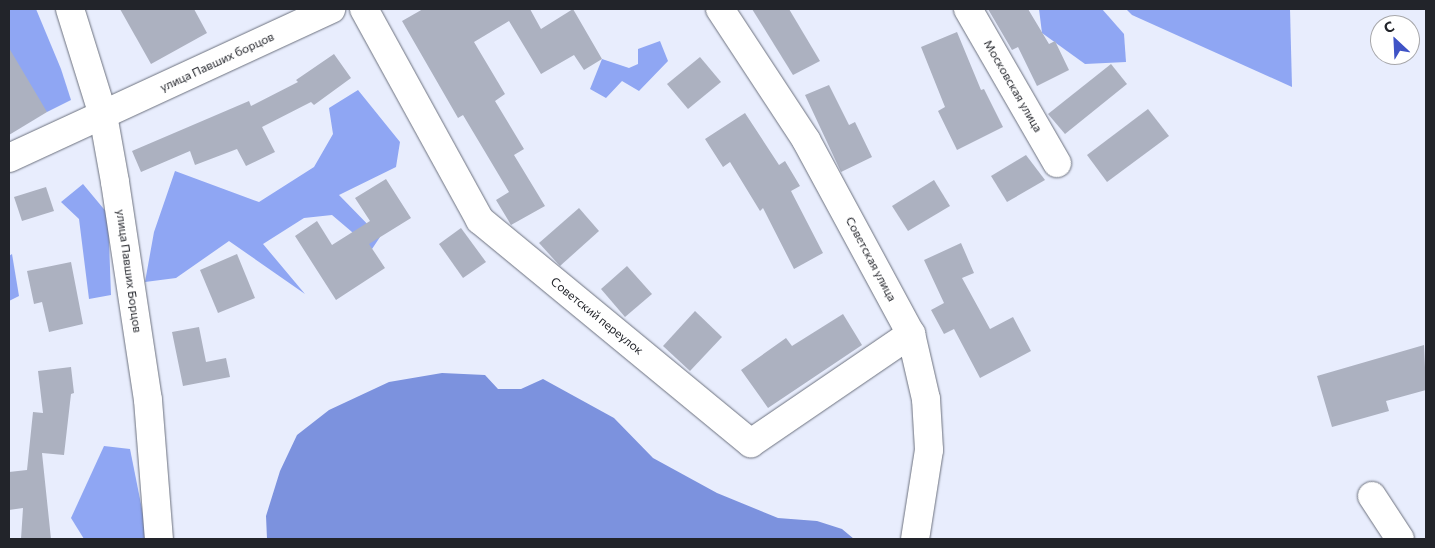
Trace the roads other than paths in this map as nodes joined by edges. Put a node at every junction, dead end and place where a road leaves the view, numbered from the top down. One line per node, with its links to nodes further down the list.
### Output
1 (70, 9): 6 (street, улица Павших Борцов)
2 (331, 9): 6 (street, улица Павших борцов)
3 (364, 9): 9 (street, Советский переулок)
4 (720, 9): 9 (street, Советская улица)
5 (968, 9): 8 (street, Московская улица)
6 (103, 115): 7 (street, улица Павших борцов); 11 (street, улица Павших Борцов)
7 (9, 158)
8 (1057, 163)
9 (911, 334): 12 (street, Советская улица)
10 (1372, 496): 13 (street)
11 (159, 539)
12 (915, 539)
13 (1400, 539)

